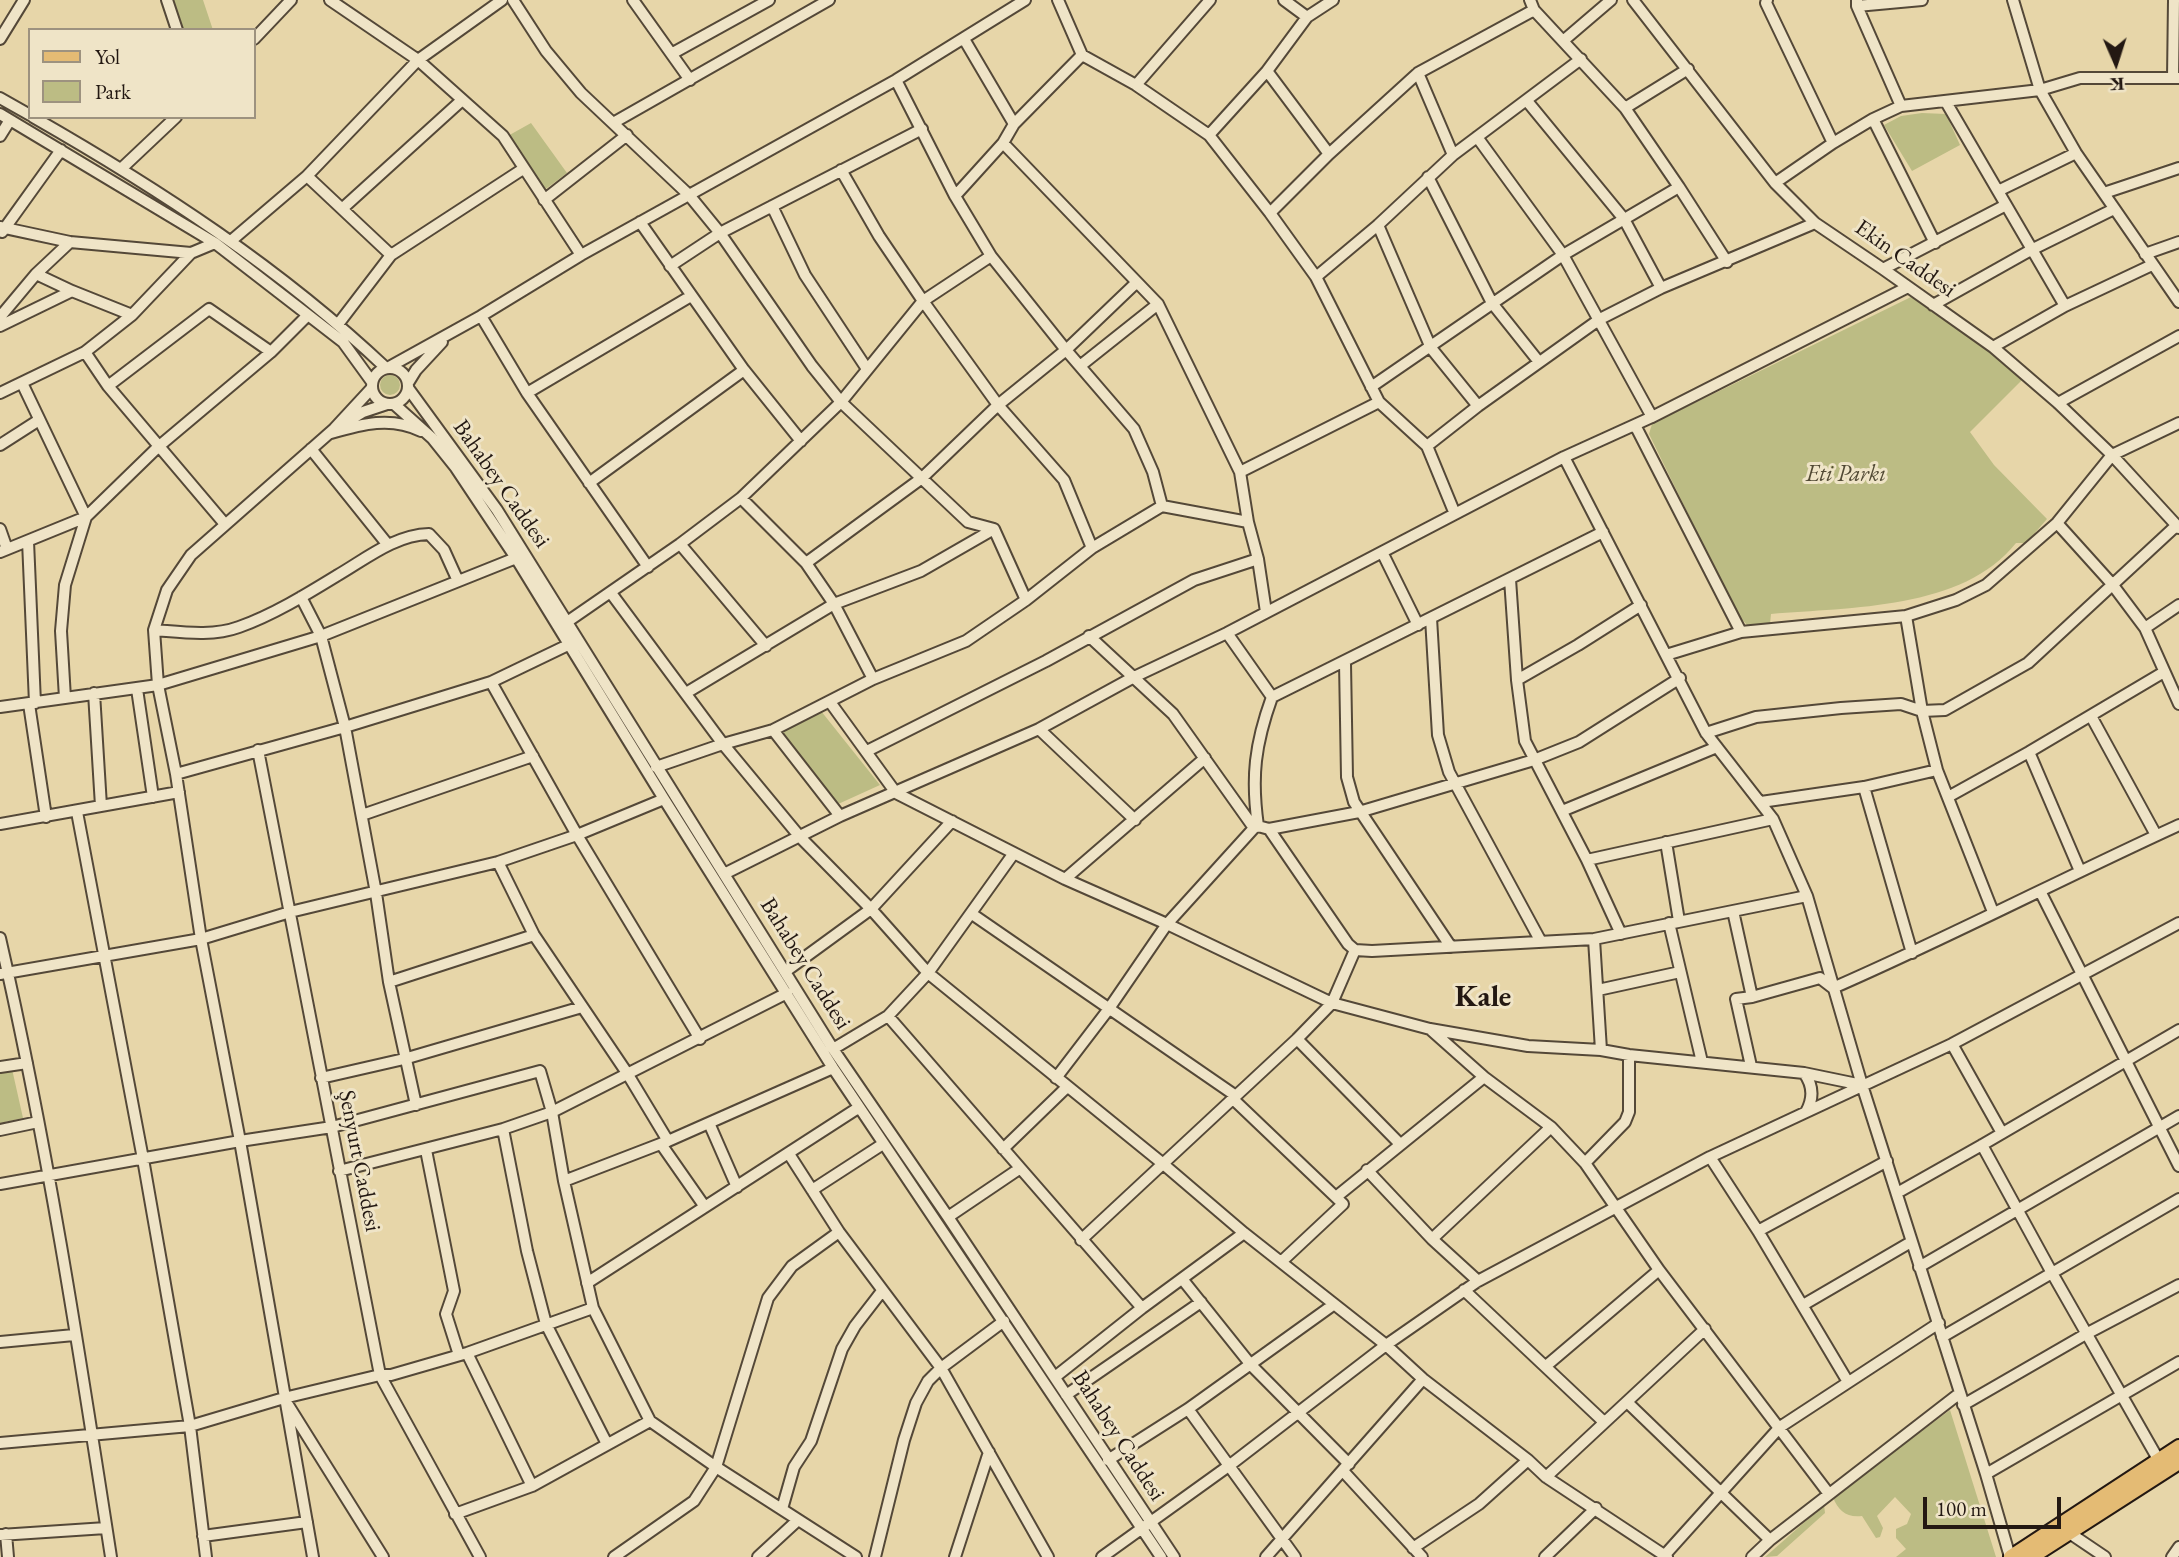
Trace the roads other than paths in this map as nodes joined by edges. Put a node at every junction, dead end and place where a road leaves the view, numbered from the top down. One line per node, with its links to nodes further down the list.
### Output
1 (24, 0): 26 (street)
2 (167, 0): 24 (street)
3 (291, 0): 25 (street)
4 (330, 0): 32 (street)
5 (513, 0): 52 (street)
6 (633, 0): 29 (street)
7 (769, 0): 29 (street)
8 (829, 0): 37 (street)
9 (1025, 0): 27 (street)
10 (1058, 0): 30 (street)
11 (1210, 0): 39 (street)
12 (1284, 0): 23 (street)
13 (1333, 0): 23 (street)
14 (1611, 0): 28 (street)
15 (1922, 0): 21 (street)
16 (2012, 0): 40 (street)
17 (2175, 0): 36 (street)
18 (1764, 1): 60 (street)
19 (498, 2): 32 (street)
20 (1638, 3): 33 (street, Ekin Caddesi)
21 (1857, 3): 45 (street)
22 (1532, 5): 28 (street); 35 (street)
23 (1307, 17): 34 (street)
24 (176, 28)
25 (256, 36)
26 (0, 39)
27 (964, 39): 38 (street); 53 (street)
28 (1563, 41): 31 (street)
29 (673, 53): 37 (street)
30 (1082, 55): 39 (street); 53 (street)
31 (1581, 58): 43 (street); 46 (street)
32 (418, 60): 42 (street); 69 (street)
33 (1688, 69): 46 (street); 71 (street, Ekin Caddesi)
34 (1267, 71): 56 (street); 63 (street)
35 (1418, 73): 63 (street); 64 (street)
36 (2176, 78): 40 (street)
37 (690, 80): 52 (street)
38 (896, 80): 54 (street); 75 (street)
39 (1136, 85): 56 (street)
40 (2040, 90): 44 (street); 62 (street)
41 (0, 99): 47 (street)
42 (461, 101): 67 (street); 80 (street)
43 (1527, 101): 58 (street); 83 (street)
44 (1947, 102): 45 (street); 73 (street)
45 (1901, 106): 49 (street)
46 (1625, 108): 72 (street)
47 (28, 114)
48 (5, 117): 57 (street); 61 (street)
49 (1873, 118): 60 (street); 93 (street)
50 (36, 119): 65 (street)
51 (174, 119): 65 (street)
52 (613, 123): 55 (street)
53 (1014, 124): 59 (street)
54 (922, 129): 68 (street); 76 (street)
55 (627, 135): 75 (street); 77 (street)
56 (1209, 135): 82 (street)
57 (0, 136)
58 (1478, 137): 64 (street); 98 (street)
59 (1003, 143): 76 (street); 107 (street)
60 (1833, 143): 71 (street)
61 (61, 150): 87 (street); 92 (street)
62 (2076, 153): 73 (street); 74 (street)
63 (1329, 154): 82 (street)
64 (1453, 155): 70 (street)
65 (122, 168): 89 (street)
66 (2179, 168): 74 (street)
67 (523, 169): 77 (street); 99 (street)
68 (841, 170): 79 (street); 112 (street)
69 (307, 176): 80 (street); 89 (street)
70 (1428, 177): 86 (street); 114 (street)
71 (1775, 183): 85 (street, Ekin Caddesi)
72 (1679, 187): 83 (street); 101 (street)
73 (1998, 191): 78 (street)
74 (2104, 192): 81 (street)
75 (689, 195): 84 (street); 88 (street)
76 (955, 196): 100 (street)
77 (544, 200): 97 (street)
78 (2006, 205): 93 (street); 94 (street)
79 (772, 206): 88 (street); 135 (street)
80 (343, 208): 99 (street)
81 (2114, 209): 94 (street); 96 (street)
82 (1270, 213): 106 (street)
83 (1624, 219): 98 (street); 109 (street)
84 (640, 222): 97 (street); 103 (street)
85 (1815, 223): 101 (street); 104 (street, Ekin Caddesi)
86 (1378, 225): 106 (street); 128 (street)
87 (2, 230): 90 (street)
88 (720, 233): 103 (street); 144 (street)
89 (232, 240): 123 (street)
90 (70, 242): 95 (street); 105 (street)
91 (2179, 242): 96 (street)
92 (215, 243): 95 (street); 119 (street)
93 (1935, 243): 104 (street)
94 (2031, 250): 116 (street); 117 (street)
95 (191, 253): 118 (street)
96 (2145, 254): 102 (street)
97 (581, 255): 120 (street)
98 (1563, 255): 114 (street); 122 (street)
99 (391, 256): 123 (street)
100 (991, 256): 112 (street); 129 (street)
101 (1727, 262): 109 (street)
102 (2152, 265): 113 (street); 117 (street)
103 (670, 266): 111 (street)
104 (1883, 269): 108 (street, Ekin Caddesi)
105 (36, 274): 110 (street); 121 (street)
106 (1316, 277): 141 (street)
107 (1136, 283): 115 (street); 129 (street)
108 (1908, 287): 116 (street, Ekin Caddesi); 150 (street)
109 (1661, 288): 122 (street)
110 (72, 291): 118 (street); 124 (street)
111 (691, 296): 136 (street); 143 (street)
112 (923, 301): 135 (street); 148 (street)
113 (2179, 302)
114 (1492, 303): 128 (street); 132 (street)
115 (1158, 304): 133 (street); 163 (street)
116 (1933, 305): 127 (street, Ekin Caddesi)
117 (2065, 306): 127 (street)
118 (132, 315): 130 (street)
119 (307, 316): 131 (street); 138 (street)
120 (481, 316): 125 (street); 143 (street)
121 (0, 317)
122 (1600, 319): 132 (street); 150 (street)
123 (339, 323): 134 (street)
124 (0, 326)
125 (448, 335): 134 (street); 140 (street)
126 (2179, 336): 146 (street)
127 (1993, 347): 146 (street, Ekin Caddesi)
128 (1430, 348): 141 (street); 149 (street)
129 (1066, 350): 133 (street); 148 (street)
130 (85, 352): 137 (street); 139 (street)
131 (271, 352): 139 (street); 159 (street)
132 (1539, 362): 149 (street)
133 (1080, 366): 167 (street)
134 (388, 368): 138 (street); 140 (street)
135 (867, 369): 144 (street)
136 (744, 370): 156 (street); 165 (street)
137 (22, 383): 142 (street); 151 (street)
138 (372, 385): 147 (street); 154 (street)
139 (108, 386): 159 (street)
140 (408, 386): 147 (street); 199 (street, Bahabey Caddesi)
141 (1371, 387): 145 (street)
142 (0, 393)
143 (527, 393): 165 (street)
144 (841, 402): 156 (street); 164 (street)
145 (1379, 402): 158 (street); 163 (street)
146 (2058, 403): 161 (street, Ekin Caddesi)
147 (391, 404): 154 (street); 155 (street, Bahabey Caddesi)
148 (998, 405): 164 (street); 180 (street)
149 (1478, 406): 158 (street)
150 (1652, 417): 153 (street)
151 (39, 420): 157 (street); 169 (street)
152 (2179, 423): 161 (street)
153 (1635, 425): 162 (street); 203 (street)
154 (331, 432): 155 (street); 160 (street)
155 (432, 438): 183 (street, Bahabey Caddesi)
156 (801, 441): 166 (street)
157 (0, 445)
158 (1427, 446): 168 (street)
159 (158, 447): 169 (street); 171 (street)
160 (311, 449): 171 (street); 179 (street)
161 (2112, 455): 172 (street); 173 (street, Ekin Caddesi)
162 (1564, 457): 168 (street); 176 (street)
163 (1240, 472): 170 (street)
164 (922, 478): 175 (street); 185 (street)
165 (589, 483): 186 (street)
166 (741, 498): 178 (street); 185 (street)
167 (1162, 506): 170 (street); 180 (street)
168 (1455, 514): 182 (street)
169 (86, 517): 177 (street); 222 (street)
170 (1248, 522): 184 (street)
171 (224, 523): 202 (street)
172 (2057, 523): 189 (street); 197 (street)
173 (2178, 526): 189 (street)
174 (0, 529): 181 (street)
175 (994, 529): 192 (street); 193 (street)
176 (1603, 532): 187 (street); 194 (street)
177 (28, 541): 181 (street); 224 (street)
178 (680, 544): 186 (street); 208 (street)
179 (388, 545): 188 (street); 191 (street)
180 (1092, 548): 192 (street)
181 (4, 550)
182 (1382, 552): 196 (street); 200 (street)
183 (516, 558): 188 (street); 207 (street, Bahabey Caddesi)
184 (1258, 559): 196 (street); 206 (street)
185 (806, 563): 193 (street)
186 (648, 567): 190 (street)
187 (1510, 579): 198 (street); 215 (street)
188 (458, 581): 205 (street)
189 (2112, 584): 201 (street); 227 (street)
190 (611, 593): 199 (street); 220 (street)
191 (301, 597): 202 (street); 205 (street)
192 (1026, 600): 214 (street)
193 (834, 604): 208 (street); 214 (street)
194 (1641, 605): 209 (street); 215 (street)
195 (2179, 605): 201 (street)
196 (1266, 612): 204 (street)
197 (1906, 616): 203 (street); 227 (street)
198 (1431, 618): 200 (street); 244 (street)
199 (567, 622): 241 (street, Bahabey Caddesi)
200 (1418, 625): 210 (street)
201 (2145, 628): 211 (street)
202 (154, 630): 217 (street)
203 (1741, 632): 209 (street)
204 (1227, 633): 212 (street); 221 (street)
205 (321, 636): 217 (street); 229 (street)
206 (1089, 636): 212 (street); 236 (street)
207 (569, 644): 216 (street); 250 (street, Bahabey Caddesi)
208 (766, 646): 220 (street)
209 (1666, 655): 213 (street)
210 (1345, 663): 221 (street); 255 (street)
211 (2164, 672): 225 (street); 228 (street)
212 (1134, 677): 230 (street); 239 (street)
213 (1680, 678): 232 (street); 240 (street)
214 (873, 679): 223 (street)
215 (1517, 680): 240 (street)
216 (491, 682): 229 (street); 238 (street)
217 (158, 685): 218 (street); 243 (street)
218 (137, 689): 219 (street); 248 (street)
219 (94, 693): 222 (street); 252 (street)
220 (686, 693): 233 (street)
221 (1272, 697): 264 (street)
222 (65, 698): 224 (street)
223 (830, 702): 231 (street); 236 (street)
224 (32, 704): 226 (street); 258 (street)
225 (2179, 704)
226 (0, 707)
227 (1922, 711): 232 (street); 242 (street)
228 (2091, 716): 237 (street); 266 (street)
229 (345, 727): 235 (street); 256 (street)
230 (1039, 729): 247 (street); 260 (street)
231 (773, 730): 233 (street); 257 (street)
232 (1706, 733): 234 (street)
233 (723, 744): 241 (street); 267 (street)
234 (1717, 747): 251 (street); 253 (street)
235 (258, 750): 243 (street); 280 (street, Şenyurt Caddesi)
236 (867, 751): 247 (street)
237 (2029, 752): 249 (street); 272 (street)
238 (533, 756): 256 (street); 265 (street)
239 (1205, 758): 260 (street); 264 (street)
240 (1534, 760): 244 (street); 253 (street)
241 (656, 767): 273 (street, Bahabey Caddesi)
242 (1937, 770): 245 (street); 249 (street)
243 (176, 774): 246 (street)
244 (1454, 784): 255 (street); 291 (street)
245 (1864, 787): 251 (street); 294 (street)
246 (179, 792): 248 (street); 289 (street)
247 (896, 793): 257 (street); 261 (street)
248 (153, 797): 252 (street)
249 (1948, 797): 281 (street)
250 (664, 799): 265 (street); 304 (street, Bahabey Caddesi)
251 (1761, 803): 259 (street)
252 (101, 806): 254 (street)
253 (1562, 811): 270 (street)
254 (76, 812): 258 (street); 295 (street)
255 (1359, 812): 264 (street); 292 (street)
256 (362, 815): 276 (street)
257 (840, 816): 267 (street)
258 (46, 817): 262 (street)
259 (1773, 819): 268 (street); 277 (street)
260 (1135, 820): 274 (street)
261 (952, 821): 269 (street); 278 (street)
262 (0, 824)
263 (2179, 825): 266 (street)
264 (1260, 828): 285 (street); 293 (street)
265 (577, 835): 271 (street); 312 (street)
266 (2156, 835): 272 (street)
267 (800, 837): 273 (street); 278 (street)
268 (1666, 842): 270 (street); 283 (street)
269 (1014, 853): 274 (street); 282 (street)
270 (1587, 860): 286 (street)
271 (498, 862): 276 (street); 287 (street)
272 (2080, 871): 275 (street)
273 (724, 874): 296 (street, Bahabey Caddesi)
274 (1065, 879): 285 (street)
275 (2040, 891): 281 (street); 300 (street)
276 (376, 893): 280 (street); 301 (street)
277 (1807, 896): 279 (street); 302 (street)
278 (871, 909): 296 (street); 299 (street)
279 (1733, 911): 283 (street); 305 (street)
280 (290, 912): 289 (street); 328 (street, Şenyurt Caddesi)
281 (1993, 912): 294 (street)
282 (972, 914): 299 (street); 308 (street)
283 (1674, 922): 286 (street); 297 (street)
284 (2179, 923): 300 (street)
285 (1167, 924): 306 (street); 308 (street)
286 (1622, 934): 290 (street)
287 (534, 935): 301 (street); 307 (street)
288 (0, 938): 298 (street)
289 (201, 939): 295 (street); 346 (street)
290 (1594, 939): 291 (street); 303 (street)
291 (1540, 940): 292 (street)
292 (1451, 947): 293 (street)
293 (1356, 950): 306 (street)
294 (1912, 953): 302 (street)
295 (105, 956): 298 (street); 355 (street)
296 (786, 971): 315 (street, Bahabey Caddesi)
297 (1680, 972): 303 (street); 320 (street)
298 (4, 973): 321 (street)
299 (928, 973): 309 (street); 329 (street)
300 (2082, 976): 314 (street); 319 (street)
301 (389, 982): 318 (street)
302 (1833, 988): 305 (street); 330 (street)
303 (1598, 990): 316 (street)
304 (787, 993): 312 (street); 324 (street, Bahabey Caddesi)
305 (1752, 997): 322 (street)
306 (1332, 1003): 310 (street); 313 (street)
307 (582, 1007): 318 (street); 325 (street)
308 (1108, 1010): 329 (street); 332 (street)
309 (888, 1016): 315 (street); 351 (street)
310 (1430, 1029): 316 (street); 327 (street)
311 (2179, 1030): 319 (street)
312 (699, 1039): 325 (street)
313 (1297, 1040): 332 (street); 349 (street)
314 (1952, 1044): 330 (street); 345 (street)
315 (833, 1049): 374 (street, Bahabey Caddesi)
316 (1601, 1050): 317 (street)
317 (1629, 1055): 320 (street); 358 (street)
318 (404, 1059): 328 (street); 333 (street)
319 (2126, 1060): 342 (street); 345 (street)
320 (1702, 1062): 322 (street)
321 (27, 1063): 323 (street); 338 (street)
322 (1751, 1066): 326 (street)
323 (0, 1068)
324 (833, 1068): 334 (street, Bahabey Caddesi); 339 (street)
325 (627, 1073): 335 (street); 347 (street)
326 (1804, 1073): 330 (street); 336 (street)
327 (1484, 1077): 341 (street); 349 (street)
328 (321, 1078): 340 (street, Şenyurt Caddesi)
329 (1056, 1078): 331 (street)
330 (1862, 1085): 336 (street); 356 (street)
331 (1067, 1087): 351 (street); 357 (street)
332 (1235, 1098): 357 (street); 369 (street)
333 (416, 1105): 335 (street); 340 (street)
334 (858, 1108): 348 (street, Bahabey Caddesi); 353 (street)
335 (552, 1112): 343 (street); 364 (street)
336 (1805, 1112): 354 (street)
337 (2179, 1116): 342 (street)
338 (38, 1122): 344 (street); 363 (street)
339 (709, 1123): 347 (street); 366 (street)
340 (332, 1127): 346 (street); 362 (street, Şenyurt Caddesi)
341 (1550, 1127): 358 (street); 378 (street)
342 (2160, 1127): 359 (street); 373 (street)
343 (503, 1129): 352 (street); 398 (street)
344 (0, 1130)
345 (2002, 1133): 350 (street)
346 (240, 1141): 355 (street); 417 (street)
347 (665, 1143): 364 (street); 371 (street)
348 (883, 1144): 367 (street); 396 (street, Bahabey Caddesi)
349 (1400, 1144): 361 (street)
350 (1982, 1145): 368 (street); 373 (street)
351 (1003, 1149): 360 (street)
352 (426, 1150): 362 (street); 405 (street)
353 (789, 1154): 366 (street); 367 (street)
354 (1710, 1157): 372 (street); 375 (street)
355 (143, 1159): 363 (street); 424 (street)
356 (1886, 1161): 368 (street); 375 (street)
357 (1162, 1163): 377 (street); 379 (street)
358 (1585, 1163): 372 (street)
359 (2179, 1166)
360 (1019, 1168): 374 (street); 379 (street)
361 (1367, 1170): 369 (street); 378 (street)
362 (339, 1171): 410 (street, Şenyurt Caddesi)
363 (48, 1176): 365 (street); 401 (street)
364 (564, 1181): 387 (street)
365 (0, 1184)
366 (737, 1186): 371 (street)
367 (812, 1190): 376 (street)
368 (1897, 1193): 380 (street)
369 (1336, 1197): 381 (street)
370 (2179, 1199): 384 (street)
371 (705, 1207): 387 (street)
372 (1618, 1207): 383 (street); 386 (street)
373 (2016, 1209): 382 (street); 384 (street)
374 (948, 1217): 411 (street, Bahabey Caddesi)
375 (1758, 1231): 393 (street)
376 (838, 1233): 390 (street); 436 (street)
377 (1244, 1233): 381 (street); 385 (street)
378 (1432, 1239): 386 (street)
379 (1081, 1240): 395 (street)
380 (1910, 1242): 382 (street); 393 (street)
381 (1281, 1262): 392 (street)
382 (1919, 1267): 397 (street)
383 (1659, 1270): 399 (street); 408 (street)
384 (2052, 1273): 400 (street); 402 (street)
385 (1183, 1280): 391 (street); 395 (street)
386 (1478, 1281): 389 (street)
387 (587, 1283): 394 (street)
388 (2179, 1285): 400 (street)
389 (1464, 1290): 404 (street); 408 (street)
390 (882, 1291): 409 (street); 444 (street)
391 (1201, 1302): 407 (street); 415 (street)
392 (1333, 1305): 404 (street); 407 (street)
393 (1802, 1305): 413 (street)
394 (593, 1308): 398 (street); 422 (street)
395 (1142, 1308): 411 (street)
396 (1004, 1321): 409 (street); 448 (street, Bahabey Caddesi)
397 (1939, 1323): 402 (street); 413 (street)
398 (546, 1324): 405 (street); 428 (street)
399 (1704, 1329): 418 (street); 425 (street)
400 (2086, 1334): 416 (street); 419 (street)
401 (74, 1335): 403 (street); 426 (street)
402 (1942, 1337): 414 (street)
403 (0, 1342)
404 (1386, 1345): 412 (street); 421 (street)
405 (463, 1354): 410 (street); 440 (street)
406 (2179, 1362): 416 (street)
407 (1251, 1365): 420 (street); 421 (street)
408 (1546, 1366): 423 (street)
409 (941, 1368): 430 (street); 466 (street)
410 (380, 1375): 417 (street); 445 (street, Şenyurt Caddesi)
411 (1055, 1377): 415 (street, Bahabey Caddesi)
412 (1423, 1379): 433 (street); 437 (street)
413 (1848, 1382): 425 (street)
414 (1960, 1393): 419 (street); 442 (street)
415 (1066, 1395): 432 (street, Bahabey Caddesi)
416 (2122, 1396): 431 (street); 438 (street)
417 (284, 1398): 424 (street); 447 (street); 461 (street)
418 (1627, 1402): 423 (street); 441 (street)
419 (1963, 1405): 438 (street)
420 (1188, 1409): 432 (street); 435 (street)
421 (1297, 1413): 435 (street); 437 (street)
422 (650, 1421): 428 (street); 436 (street)
423 (1604, 1422): 439 (street)
424 (190, 1426): 426 (street); 452 (street)
425 (1780, 1427): 441 (street); 442 (street)
426 (93, 1435): 427 (street); 449 (street)
427 (0, 1443)
428 (607, 1444): 440 (street)
429 (2179, 1447): 431 (main road)
430 (989, 1452): 467 (street); 468 (street)
431 (2158, 1459): 477 (main road)
432 (1108, 1460): 448 (street, Bahabey Caddesi)
433 (1528, 1460): 439 (street); 455 (street)
434 (2179, 1462): 450 (main road)
435 (1230, 1465): 448 (street); 454 (street)
436 (716, 1467): 444 (street); 463 (street)
437 (1346, 1467): 454 (street); 455 (street)
438 (1986, 1474): 477 (street)
439 (1546, 1478): 443 (street)
440 (532, 1486): 445 (street)
441 (1721, 1493): 453 (street); 456 (street)
442 (1829, 1494): 453 (street)
443 (1596, 1508): 456 (street); 475 (street)
444 (782, 1509): 446 (street)
445 (456, 1514): 462 (street, Şenyurt Caddesi)
446 (798, 1520): 464 (street); 465 (street)
447 (307, 1522): 452 (street); 460 (street)
448 (1145, 1524): 469 (street); 470 (street, Bahabey Caddesi); 471 (street, Bahabey Caddesi)
449 (106, 1528): 451 (street); 458 (street)
450 (2068, 1532): 478 (main road); 479 (street)
451 (3, 1534): 457 (street)
452 (204, 1536): 459 (street)
453 (1770, 1539): 476 (street)
454 (1282, 1540): 472 (street); 473 (street)
455 (1413, 1548): 474 (street)
456 (1665, 1556)
457 (8, 1557)
458 (111, 1557)
459 (206, 1557)
460 (313, 1557)
461 (383, 1557)
462 (480, 1557)
463 (614, 1557)
464 (758, 1557)
465 (856, 1557)
466 (875, 1557)
467 (956, 1557)
468 (1048, 1557)
469 (1102, 1557)
470 (1161, 1557)
471 (1174, 1557)
472 (1266, 1557)
473 (1295, 1557)
474 (1422, 1557)
475 (1545, 1557)
476 (1752, 1557)
477 (2010, 1557)
478 (2031, 1557)
479 (2105, 1557)

